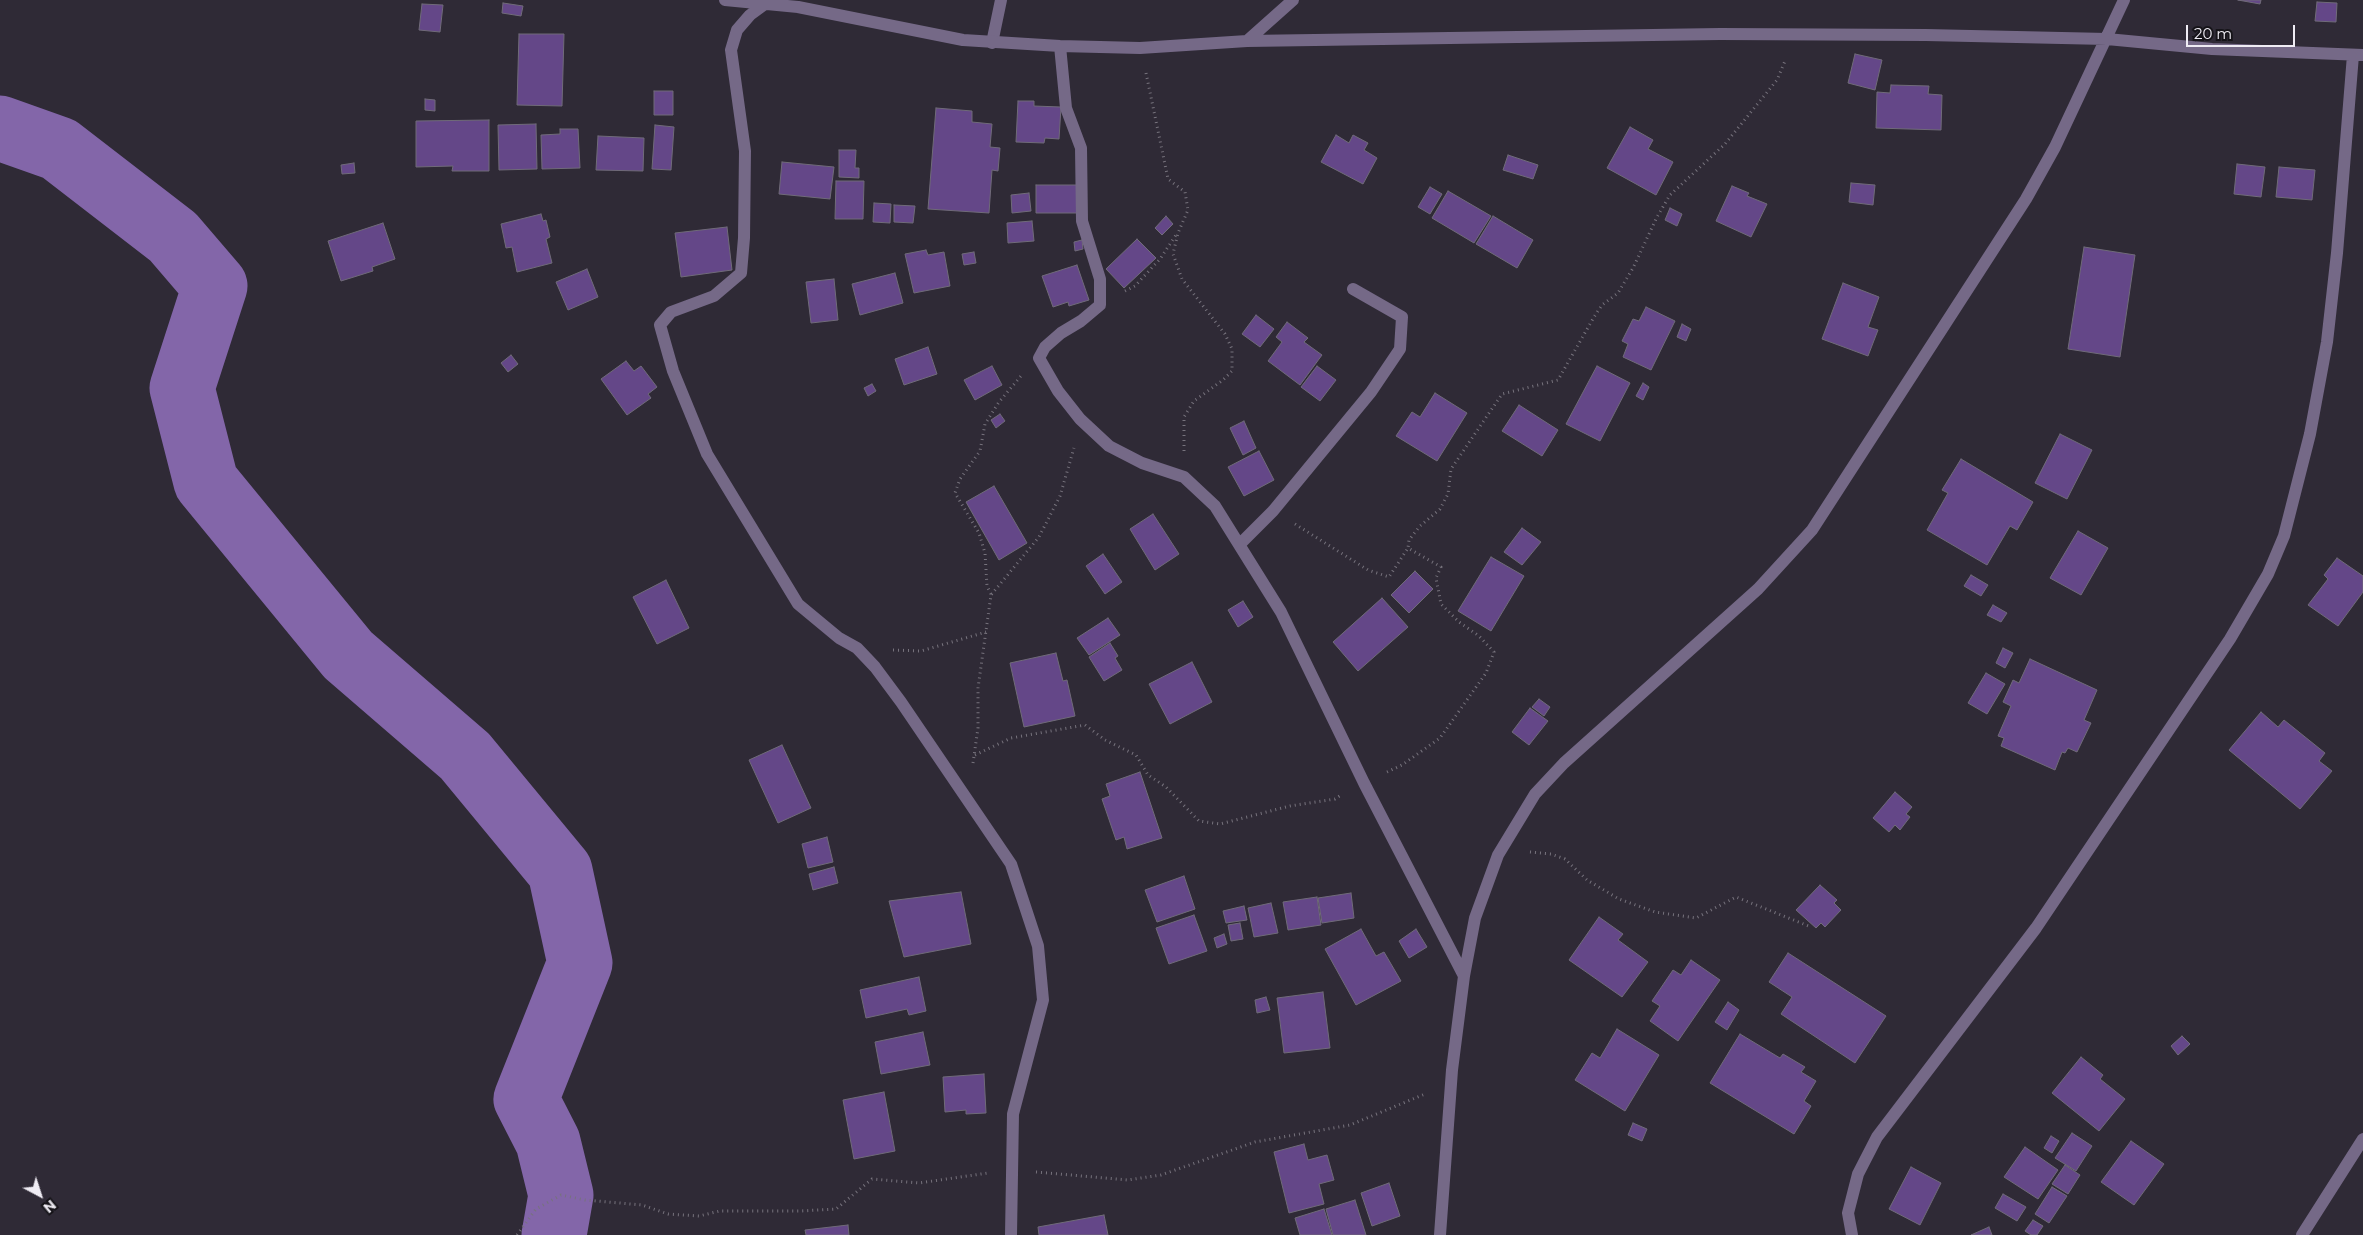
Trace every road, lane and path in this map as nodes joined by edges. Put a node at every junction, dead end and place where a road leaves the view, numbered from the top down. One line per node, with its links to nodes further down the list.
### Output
1 (725, 0): 5 (street)
2 (1001, 0): 9 (street)
3 (1293, 0): 8 (street)
4 (2124, 0): 7 (street)
5 (765, 4): 9 (street); 27 (street)
6 (1796, 35): 7 (street); 8 (street); 21 (path)
7 (2107, 38): 12 (street); 28 (street)
8 (1247, 41): 11 (street)
9 (992, 43): 10 (street)
10 (1060, 46): 11 (street); 15 (street)
11 (1140, 48): 13 (path)
12 (2358, 55): 36 (street)
13 (1178, 233): 15 (path); 18 (path)
14 (1353, 289): 19 (street)
15 (1100, 305): 16 (street)
16 (1039, 358): 17 (street); 22 (path)
17 (1080, 419): 18 (street); 22 (path)
18 (1184, 477): 20 (street)
19 (1273, 511): 20 (street); 21 (path)
20 (1240, 544): 26 (street)
21 (1408, 548): 26 (path)
22 (991, 595): 23 (path)
23 (986, 632): 24 (path); 25 (path)
24 (891, 650)
25 (975, 755): 26 (path); 27 (path)
26 (1364, 783): 30 (street)
27 (963, 795): 34 (street)
28 (1498, 855): 29 (path); 30 (street)
29 (1811, 927)
30 (1464, 976): 35 (street)
31 (2363, 1139): 37 (street)
32 (585, 1200): 33 (path)
33 (517, 1235)
34 (1011, 1235)
35 (1440, 1235)
36 (1852, 1235)
37 (2302, 1235)

